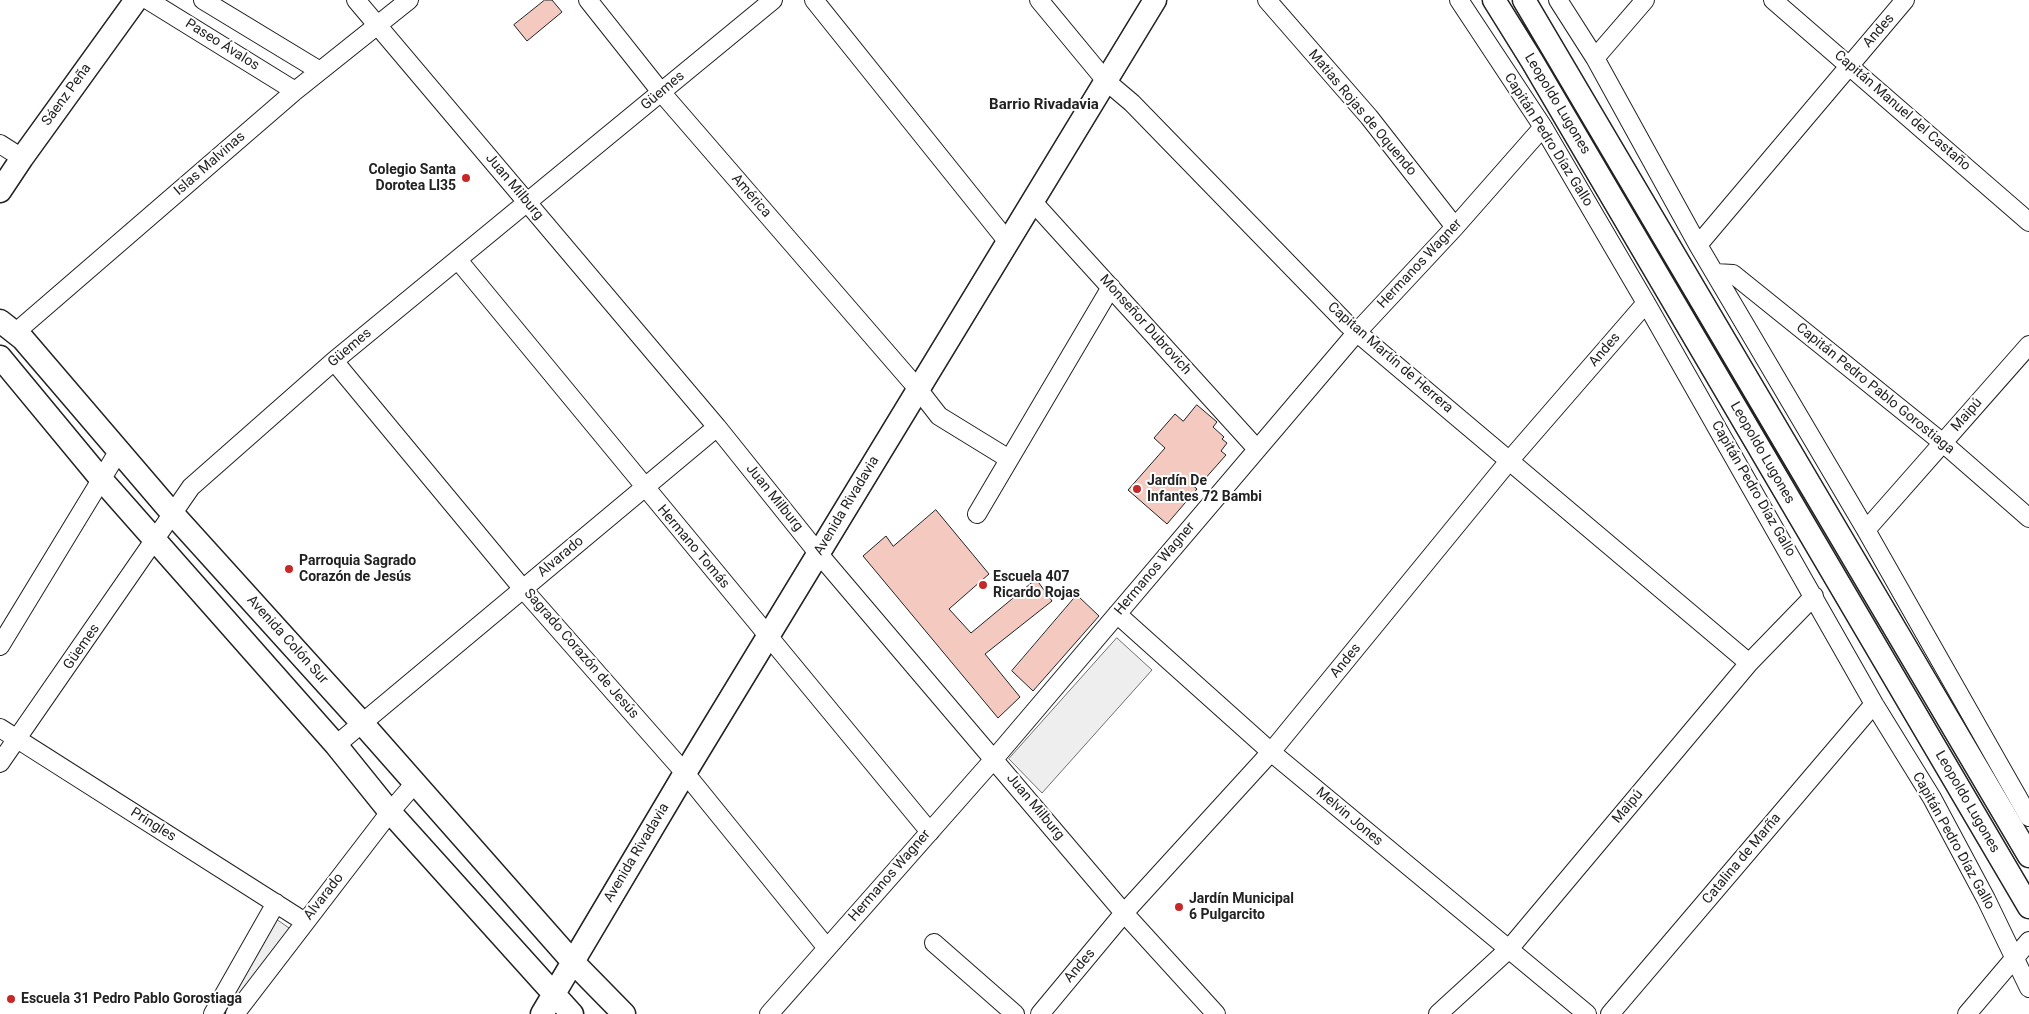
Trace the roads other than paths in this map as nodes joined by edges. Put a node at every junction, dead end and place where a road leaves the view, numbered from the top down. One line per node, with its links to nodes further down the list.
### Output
1 (136, 0): 28 (main road, Sáenz Peña)
2 (148, 0): 24 (street, Paseo Ávalos)
3 (203, 0): 22 (street, Paseo Ávalos)
4 (356, 0): 19 (street, Juan Milburg)
5 (408, 0): 19 (street, Islas Malvinas)
6 (588, 0): 25 (street, América)
7 (773, 0): 25 (street, Güemes)
8 (814, 0): 34 (street)
9 (1039, 0): 23 (street, Capitan Martín de Herrera)
10 (1155, 0): 23 (main road, Avenida Rivadavia)
11 (1267, 0): 33 (street, Matias Rojas de Oquendo)
12 (1459, 0): 26 (street, Capitán Pedro Díaz Gallo)
13 (1494, 0): 81 (main road, Leopoldo Lugones)
14 (1524, 0): 79 (main road, Leopoldo Lugones)
15 (1558, 0): 20 (street)
16 (1646, 0): 20 (street)
17 (1773, 0): 21 (street, Capitán Manuel del Castaño)
18 (1905, 0): 21 (street, Andes)
19 (377, 25): 22 (street, Islas Malvinas); 31 (street, Juan Milburg)
20 (1595, 58): 35 (street)
21 (1850, 64): 32 (street, Capitán Manuel del Castaño); 35 (street, Andes)
22 (320, 71): 24 (street, Islas Malvinas)
23 (1106, 81): 30 (main road, Avenida Rivadavia); 41 (street, Capitan Martín de Herrera)
24 (295, 91): 40 (street, Islas Malvinas)
25 (661, 92): 31 (street, Güemes); 45 (street, América)
26 (1543, 127): 33 (street, Hermanos Wagner); 39 (street, Capitán Pedro Díaz Gallo)
27 (0, 144): 28 (street)
28 (22, 158): 29 (main road, Sáenz Peña)
29 (0, 191)
30 (1033, 202): 34 (main road, Avenida Rivadavia); 38 (street, Monseñor Dubrovich)
31 (528, 203): 36 (street, Güemes); 46 (street, Juan Milburg)
32 (2029, 222)
33 (1455, 227): 41 (street, Hermanos Wagner)
34 (1008, 242): 45 (main road, Avenida Rivadavia)
35 (1698, 245): 37 (street)
36 (458, 260): 44 (street, Güemes); 53 (street, Hermano Tomás)
37 (1715, 274): 47 (street, Capitán Pedro Pablo Gorostiaga); 57 (street)
38 (1111, 288): 48 (street, Monseñor Dubrovich); 50 (street)
39 (1646, 303): 51 (street, Andes); 61 (street, Capitán Pedro Díaz Gallo)
40 (8, 326): 49 (main road, Avenida Colón Sur)
41 (1356, 332): 48 (street, Hermanos Wagner); 51 (street, Capitan Martín de Herrera)
42 (2029, 345): 47 (street, Maipú)
43 (0, 357): 52 (main road)
44 (334, 360): 54 (street, Güemes); 60 (street, Sagrado Corazón de Jesús)
45 (918, 389): 50 (street); 59 (main road, Avenida Rivadavia)
46 (717, 427): 53 (street, Alvarado); 59 (street, Juan Milburg)
47 (1943, 443): 56 (street, Capitán Pedro Pablo Gorostiaga); 57 (street, Maipú)
48 (1257, 449): 62 (street, Hermanos Wagner)
49 (118, 452): 52 (street); 54 (main road, Avenida Colón Sur)
50 (1009, 460): 55 (street)
51 (1510, 461): 65 (street, Capitan Martín de Herrera); 71 (street, Andes)
52 (101, 479): 58 (main road); 64 (street)
53 (644, 488): 60 (street, Alvarado); 63 (street, Hermano Tomás)
54 (172, 513): 58 (street, Güemes); 67 (main road, Avenida Colón Sur)
55 (977, 514)
56 (2029, 518)
57 (1866, 530): 77 (street)
58 (155, 540): 69 (street, Güemes); 70 (main road)
59 (818, 553): 63 (main road, Avenida Rivadavia); 72 (street, Juan Milburg)
60 (523, 589): 67 (street, Alvarado); 74 (street, Sagrado Corazón de Jesús)
61 (1814, 596): 65 (street, Maipú); 66 (street, Capitán Pedro Díaz Gallo)
62 (1117, 614): 71 (street, Melvin Jones); 72 (street, Hermanos Wagner)
63 (768, 637): 74 (main road, Avenida Rivadavia); 78 (street, Hermano Tomás)
64 (0, 646)
65 (1749, 664): 87 (street, Maipú)
66 (1874, 704): 88 (street, Capitán Pedro Díaz Gallo); 103 (street, Catalina de Marña)
67 (362, 723): 70 (street, Alvarado); 75 (main road, Avenida Colón Sur)
68 (0, 728): 69 (street, Pringles)
69 (17, 739): 73 (street, Güemes); 80 (street, Pringles)
70 (336, 745): 76 (main road)
71 (1271, 752): 82 (street, Andes); 87 (street, Melvin Jones)
72 (994, 759): 78 (street, Hermanos Wagner); 82 (street, Juan Milburg)
73 (0, 763)
74 (685, 773): 86 (street, Sagrado Corazón de Jesús); 89 (main road, Avenida Rivadavia)
75 (415, 783): 76 (street, Alvarado); 89 (main road, Avenida Colón Sur)
76 (390, 812): 83 (street, Alvarado); 91 (main road)
77 (2029, 817)
78 (930, 832): 86 (street, Hermanos Wagner)
79 (2029, 856)
80 (276, 903): 83 (street, Pringles); 92 (street)
81 (2029, 907)
82 (1124, 913): 99 (street, Andes); 100 (street, Juan Milburg)
83 (305, 922): 93 (street, Alvarado)
84 (2029, 941): 88 (street)
85 (934, 943): 98 (street)
86 (827, 948): 97 (street, Hermanos Wagner)
87 (1509, 949): 101 (street, Maipú); 102 (street, Melvin Jones)
88 (2014, 959): 90 (street, Capitán Pedro Díaz Gallo); 104 (street)
89 (572, 961): 91 (main road, Avenida Rivadavia); 96 (main road, Avenida Colón Sur)
90 (2029, 988)
91 (554, 994): 94 (main road, Avenida Rivadavia); 95 (main road)
92 (213, 1014)
93 (235, 1014)
94 (542, 1014)
95 (572, 1014)
96 (624, 1014)
97 (769, 1014)
98 (1015, 1014)
99 (1040, 1014)
100 (1216, 1014)
101 (1438, 1014)
102 (1587, 1014)
103 (1610, 1014)
104 (1967, 1014)

